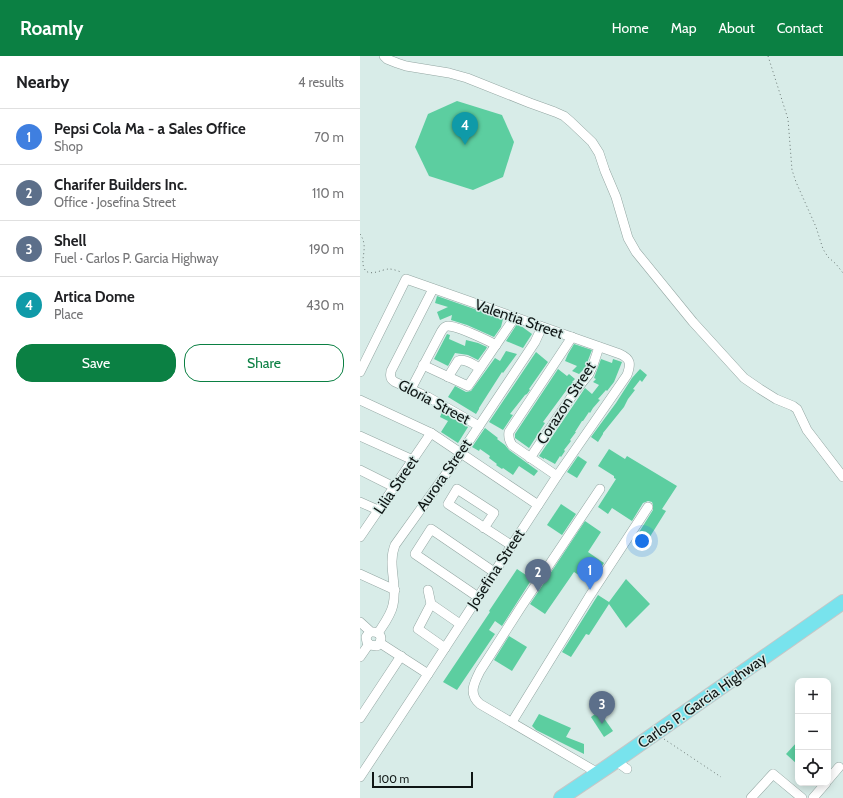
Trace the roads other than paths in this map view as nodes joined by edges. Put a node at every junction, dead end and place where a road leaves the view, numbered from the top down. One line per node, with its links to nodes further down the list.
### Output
1 (384, 56): 23 (street)
2 (433, 289): 3 (street, Valentia Street); 11 (street, Valentia Street); 13 (street, Gloria Street)
3 (515, 317): 4 (street, Valentia Street); 6 (street)
4 (542, 327): 5 (street, Valentia Street); 15 (street, Aurora Street)
5 (572, 337): 7 (street, Valentia Street); 19 (street)
6 (496, 344): 9 (street); 10 (street)
7 (599, 347): 8 (street, Valentia Street); 19 (street, Corazon Street)
8 (629, 361): 22 (street, Josefina Street)
9 (423, 365): 12 (street); 13 (street)
10 (480, 368): 12 (street); 12 (street)
11 (360, 372)
12 (448, 377)
13 (411, 389): 15 (street, Gloria Street)
14 (360, 400): 16 (street)
15 (479, 426): 18 (street, Aurora Street)
16 (431, 433): 18 (street); 20 (street, Lilia Street)
17 (360, 436): 20 (street)
18 (461, 453): 27 (street); 35 (street, Aurora Street)
19 (530, 458): 22 (street)
20 (413, 460): 24 (street, Lilia Street)
21 (360, 470): 24 (street)
22 (557, 476): 27 (street, Josefina Street)
23 (843, 477)
24 (394, 487): 29 (street, Lilia Street)
25 (600, 489): 50 (street)
26 (360, 502): 29 (street)
27 (538, 505): 32 (street, Josefina Street)
28 (648, 506): 50 (street)
29 (378, 510): 31 (street, Lilia Street)
30 (484, 528): 30 (street); 32 (street)
31 (360, 537)
32 (511, 545): 33 (street, Josefina Street)
33 (494, 572): 37 (street, Josefina Street); 37 (street)
34 (361, 576): 35 (street)
35 (394, 590): 42 (street, Aurora Street)
36 (428, 590): 39 (street)
37 (478, 597): 41 (street, Josefina Street)
38 (843, 602): 53 (highway, Carlos P. Garcia Highway)
39 (431, 604): 41 (street); 45 (street)
40 (360, 622): 42 (street)
41 (460, 624): 45 (street, Josefina Street)
42 (374, 632): 43 (street); 44 (street)
43 (380, 643): 44 (street); 46 (street)
44 (369, 644): 47 (street)
45 (445, 648): 48 (street, Josefina Street)
46 (401, 656): 48 (street); 49 (street)
47 (360, 657)
48 (428, 674): 51 (street, Josefina Street)
49 (360, 718)
50 (512, 722): 53 (street)
51 (363, 766): 55 (street, Josefina Street)
52 (839, 767): 54 (street)
53 (598, 773): 57 (highway, Carlos P. Garcia Highway)
54 (831, 776)
55 (360, 777)
56 (823, 786): 60 (street)
57 (561, 798)
58 (751, 798): 59 (street)
59 (802, 798)
60 (813, 798)

